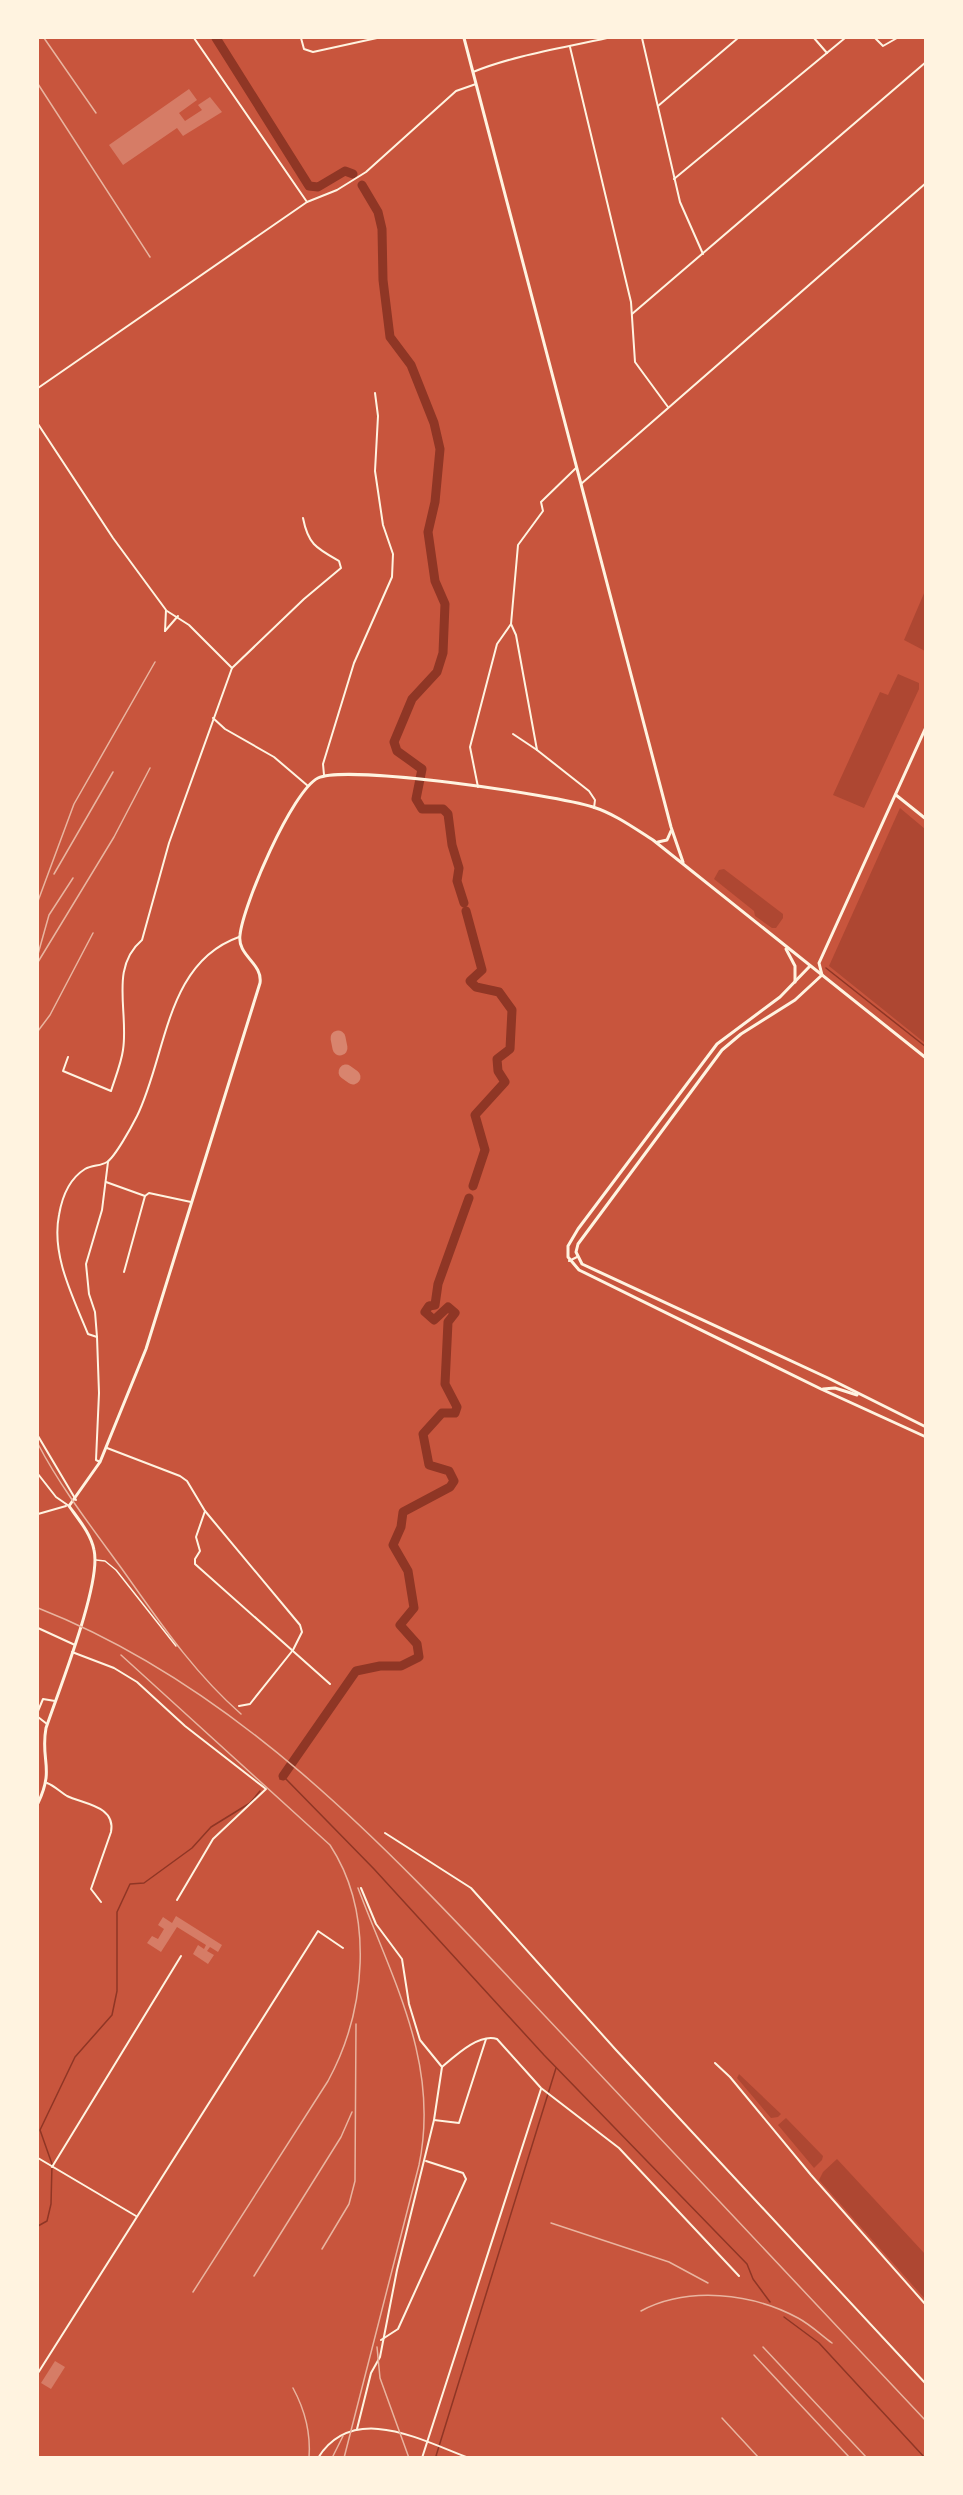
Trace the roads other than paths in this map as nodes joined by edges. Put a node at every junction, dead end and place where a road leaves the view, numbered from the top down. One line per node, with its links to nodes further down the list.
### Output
1 (194, 38): 21 (street)
2 (301, 38): 3 (street)
3 (377, 38)
4 (464, 38): 16 (street)
5 (607, 38): 12 (street)
6 (642, 38): 18 (street)
7 (738, 38): 18 (street)
8 (814, 38): 14 (street)
9 (845, 38): 14 (street)
10 (874, 38): 11 (street)
11 (897, 38)
12 (589, 40): 13 (street)
13 (570, 47): 16 (street); 23 (street)
14 (827, 53): 19 (street)
15 (926, 62): 22 (street)
16 (473, 72): 17 (street)
17 (476, 84): 21 (street); 28 (street)
18 (657, 106): 19 (street)
19 (674, 179): 22 (street)
20 (926, 183): 26 (street)
21 (307, 202): 24 (street)
22 (703, 254): 23 (street)
23 (632, 314): 26 (street)
24 (38, 388)
25 (375, 393): 39 (street)
26 (668, 407): 29 (street)
27 (38, 424): 31 (street)
28 (577, 468): 29 (street); 33 (street)
29 (581, 484): 45 (street)
30 (303, 518): 34 (street)
31 (166, 610): 32 (street); 32 (street)
32 (178, 616): 34 (street)
33 (511, 624): 38 (street); 41 (street)
34 (232, 668): 35 (street)
35 (213, 718): 40 (street); 54 (street)
36 (926, 727): 42 (street)
37 (513, 734): 38 (street)
38 (537, 750): 43 (street)
39 (324, 776): 40 (street); 41 (street)
40 (308, 786): 48 (street)
41 (477, 787): 43 (street)
42 (896, 795): 44 (street); 50 (street)
43 (594, 808): 46 (street)
44 (926, 819)
45 (671, 827): 46 (street); 47 (street)
46 (653, 840): 47 (street)
47 (684, 864): 49 (street)
48 (239, 937): 58 (street); 63 (street)
49 (785, 947): 51 (street); 53 (street)
50 (819, 963): 51 (street); 52 (street)
51 (810, 966): 52 (street); 53 (street)
52 (822, 975): 55 (street); 57 (street)
53 (795, 982): 56 (street)
54 (68, 1057)
55 (926, 1058)
56 (650, 1130): 57 (street); 60 (street)
57 (658, 1136): 61 (street)
58 (108, 1162): 59 (street); 67 (street)
59 (106, 1182): 62 (street); 67 (street)
60 (612, 1182): 61 (street); 65 (street)
61 (618, 1187): 64 (street)
62 (145, 1196): 63 (street); 66 (street)
63 (190, 1202): 73 (street)
64 (577, 1257): 65 (street); 69 (street)
65 (569, 1261): 68 (street)
66 (124, 1272)
67 (97, 1336): 74 (street)
68 (821, 1389): 69 (street); 72 (street)
69 (862, 1396): 70 (street)
70 (926, 1427)
71 (38, 1436): 76 (street)
72 (926, 1437)
73 (107, 1448): 74 (street); 78 (street)
74 (100, 1462): 76 (street)
75 (38, 1474): 77 (street)
76 (76, 1500): 77 (street)
77 (68, 1506): 79 (street); 80 (street)
78 (205, 1511): 84 (street); 84 (street)
79 (38, 1514)
80 (95, 1560): 82 (street); 83 (lane)
81 (38, 1628): 82 (street)
82 (75, 1646): 85 (street)
83 (176, 1646)
84 (293, 1650): 86 (street); 88 (street)
85 (72, 1652): 87 (street); 95 (street)
86 (330, 1684)
87 (55, 1701): 89 (street); 90 (street)
88 (239, 1706)
89 (38, 1714): 90 (street)
90 (47, 1724): 91 (street)
91 (47, 1783): 92 (street); 96 (street)
92 (38, 1803)
93 (385, 1833): 112 (street)
94 (361, 1888): 101 (street)
95 (177, 1900)
96 (101, 1902)
97 (343, 1948): 107 (street)
98 (181, 1956): 106 (street)
99 (486, 2038): 101 (street); 102 (street); 103 (street)
100 (715, 2063): 109 (street)
101 (442, 2067): 103 (street)
102 (541, 2088): 108 (street); 114 (street)
103 (434, 2120): 105 (street)
104 (38, 2158): 106 (street)
105 (425, 2160): 110 (street); 110 (street)
106 (52, 2167): 107 (street)
107 (136, 2216): 111 (street)
108 (739, 2276)
109 (926, 2305)
110 (381, 2340): 113 (street)
111 (38, 2373)
112 (926, 2384)
113 (357, 2429): 114 (street); 115 (street)
114 (426, 2442): 116 (street); 117 (street)
115 (318, 2457)
116 (422, 2457)
117 (469, 2457)

